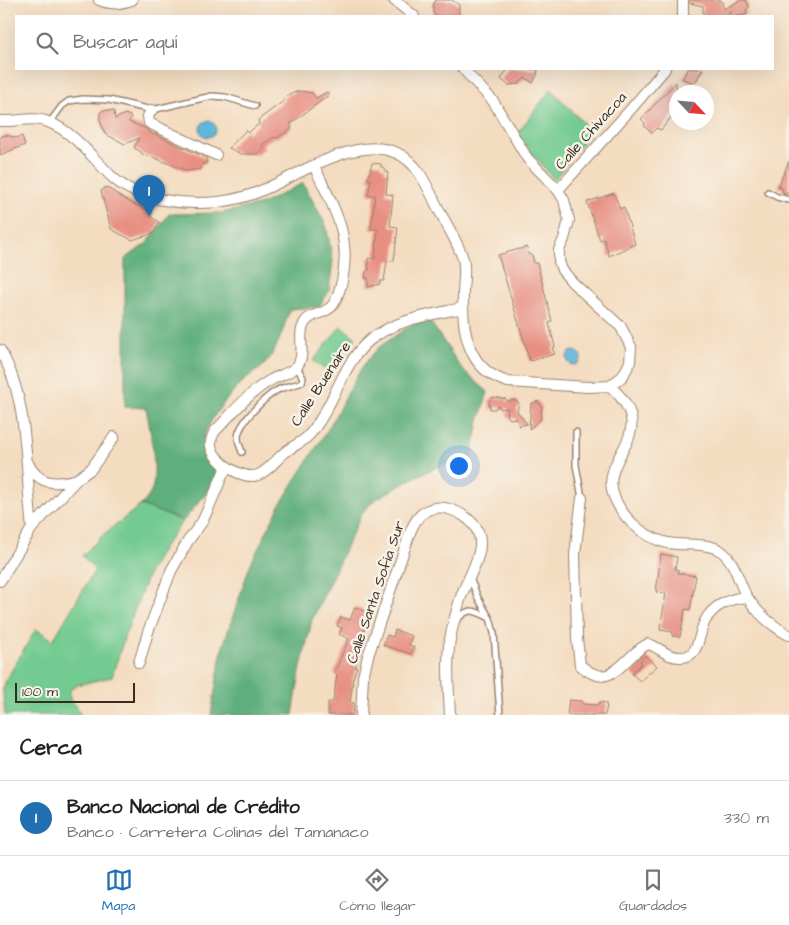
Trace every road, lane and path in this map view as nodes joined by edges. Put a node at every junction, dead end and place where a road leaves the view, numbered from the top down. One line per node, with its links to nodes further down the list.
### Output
1 (98, 0): 2 (street)
2 (132, 0)
3 (394, 0): 5 (street)
4 (683, 0): 6 (street)
5 (413, 15)
6 (683, 15)
7 (464, 70): 15 (street)
8 (664, 70): 15 (street, Calle Chivacoa)
9 (255, 106): 10 (lane)
10 (152, 110): 12 (lane); 13 (street)
11 (0, 121): 12 (street)
12 (50, 122): 14 (street)
13 (216, 155)
14 (314, 166): 18 (street); 20 (street, Calle Buenaire)
15 (558, 190): 21 (street)
16 (768, 192): 17 (lane)
17 (789, 200)
18 (462, 308): 21 (street); 26 (street, Calle Buenaire)
19 (0, 350): 25 (street)
20 (297, 366): 24 (lane); 26 (street, Calle Buenaire)
21 (610, 386): 35 (street)
22 (576, 432): 29 (lane)
23 (114, 437): 28 (street)
24 (242, 452)
25 (28, 462): 27 (street); 30 (street)
26 (226, 467): 39 (street)
27 (40, 478): 28 (street); 30 (street)
28 (77, 479): 31 (street)
29 (582, 498): 35 (street)
30 (28, 501): 31 (street); 32 (street)
31 (47, 511): 32 (street)
32 (32, 528): 34 (street)
33 (469, 578): 36 (lane); 37 (street); 40 (street, Calle Santa Sofía Sur)
34 (0, 581)
35 (747, 597): 38 (street)
36 (490, 618): 37 (lane); 42 (lane)
37 (454, 624): 41 (street)
38 (789, 635)
39 (139, 663)
40 (361, 715)
41 (450, 715)
42 (500, 715)

